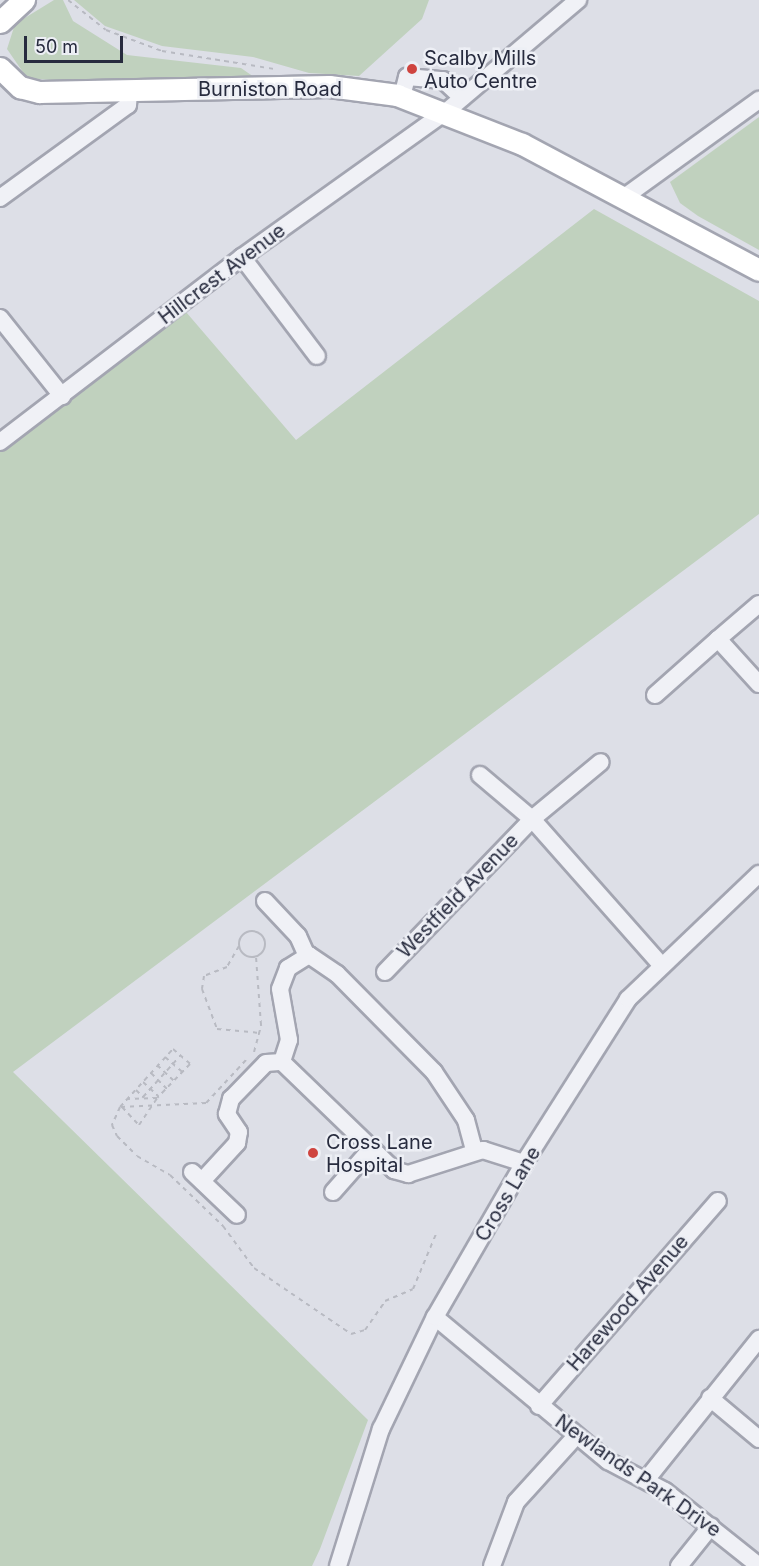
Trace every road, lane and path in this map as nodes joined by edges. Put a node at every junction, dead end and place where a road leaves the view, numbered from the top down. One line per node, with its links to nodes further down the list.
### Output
1 (24, 0): 4 (main road)
2 (68, 0): 6 (path)
3 (578, 0): 10 (street, Hillcrest Avenue)
4 (0, 22)
5 (0, 68): 7 (main road, Burniston Road)
6 (284, 72)
7 (129, 93): 8 (main road, Burniston Road); 11 (street)
8 (402, 97): 10 (main road, Burniston Road); 10 (street)
9 (759, 100): 12 (street)
10 (455, 104): 12 (main road, Burniston Road); 13 (street, Hillcrest Avenue)
11 (0, 198)
12 (623, 198): 14 (main road, Burniston Road)
13 (242, 257): 16 (street); 17 (street, Hillcrest Avenue)
14 (759, 270)
15 (0, 318): 17 (street)
16 (317, 356)
17 (62, 396): 18 (street, Hillcrest Avenue)
18 (0, 442)
19 (759, 604): 20 (street)
20 (718, 639): 21 (street); 22 (street)
21 (759, 684)
22 (655, 694)
23 (601, 762): 25 (street, Westfield Avenue)
24 (480, 775): 25 (street, Westfield Avenue)
25 (532, 819): 31 (street, Westfield Avenue); 32 (street, Westfield Avenue)
26 (759, 874): 31 (street, Cross Lane)
27 (266, 901): 29 (street)
28 (239, 946): 30 (path); 30 (path); 33 (path)
29 (307, 956): 36 (street); 54 (street)
30 (256, 957): 33 (path)
31 (662, 966): 55 (street, Cross Lane)
32 (386, 972)
33 (260, 1033): 51 (path)
34 (180, 1056): 35 (path); 37 (path); 40 (path)
35 (165, 1057): 37 (path); 38 (path)
36 (282, 1062): 53 (street); 58 (street)
37 (173, 1064): 39 (path); 40 (path)
38 (158, 1065): 39 (path); 41 (path)
39 (165, 1072): 42 (path); 43 (path)
40 (182, 1072): 43 (path)
41 (151, 1073): 42 (path); 44 (path)
42 (158, 1080): 45 (path); 46 (path)
43 (174, 1081): 46 (path)
44 (143, 1082): 45 (path); 47 (path)
45 (151, 1089): 48 (path); 49 (path)
46 (167, 1089): 49 (path)
47 (136, 1090): 48 (path); 50 (path)
48 (144, 1098): 49 (path); 50 (path)
49 (158, 1098): 51 (path)
50 (127, 1099): 52 (path)
51 (157, 1105): 52 (path); 52 (path)
52 (121, 1107): 59 (path)
53 (370, 1150): 54 (street); 56 (street)
54 (474, 1150): 55 (street)
55 (524, 1163): 60 (street, Cross Lane)
56 (333, 1192)
57 (718, 1201): 63 (street, Harewood Avenue)
58 (237, 1215)
59 (436, 1234)
60 (435, 1317): 63 (street, Newlands Park Drive); 68 (street, Cross Lane)
61 (758, 1341): 62 (street)
62 (710, 1398): 65 (street); 66 (street)
63 (539, 1406): 64 (street, Newlands Park Drive)
64 (576, 1436): 66 (street, Newlands Park Drive); 69 (street)
65 (759, 1439)
66 (646, 1480): 67 (street, Newlands Park Drive)
67 (711, 1526): 70 (street); 71 (street, Newlands Park Drive)
68 (338, 1566)
69 (492, 1566)
70 (679, 1566)
71 (759, 1566)

